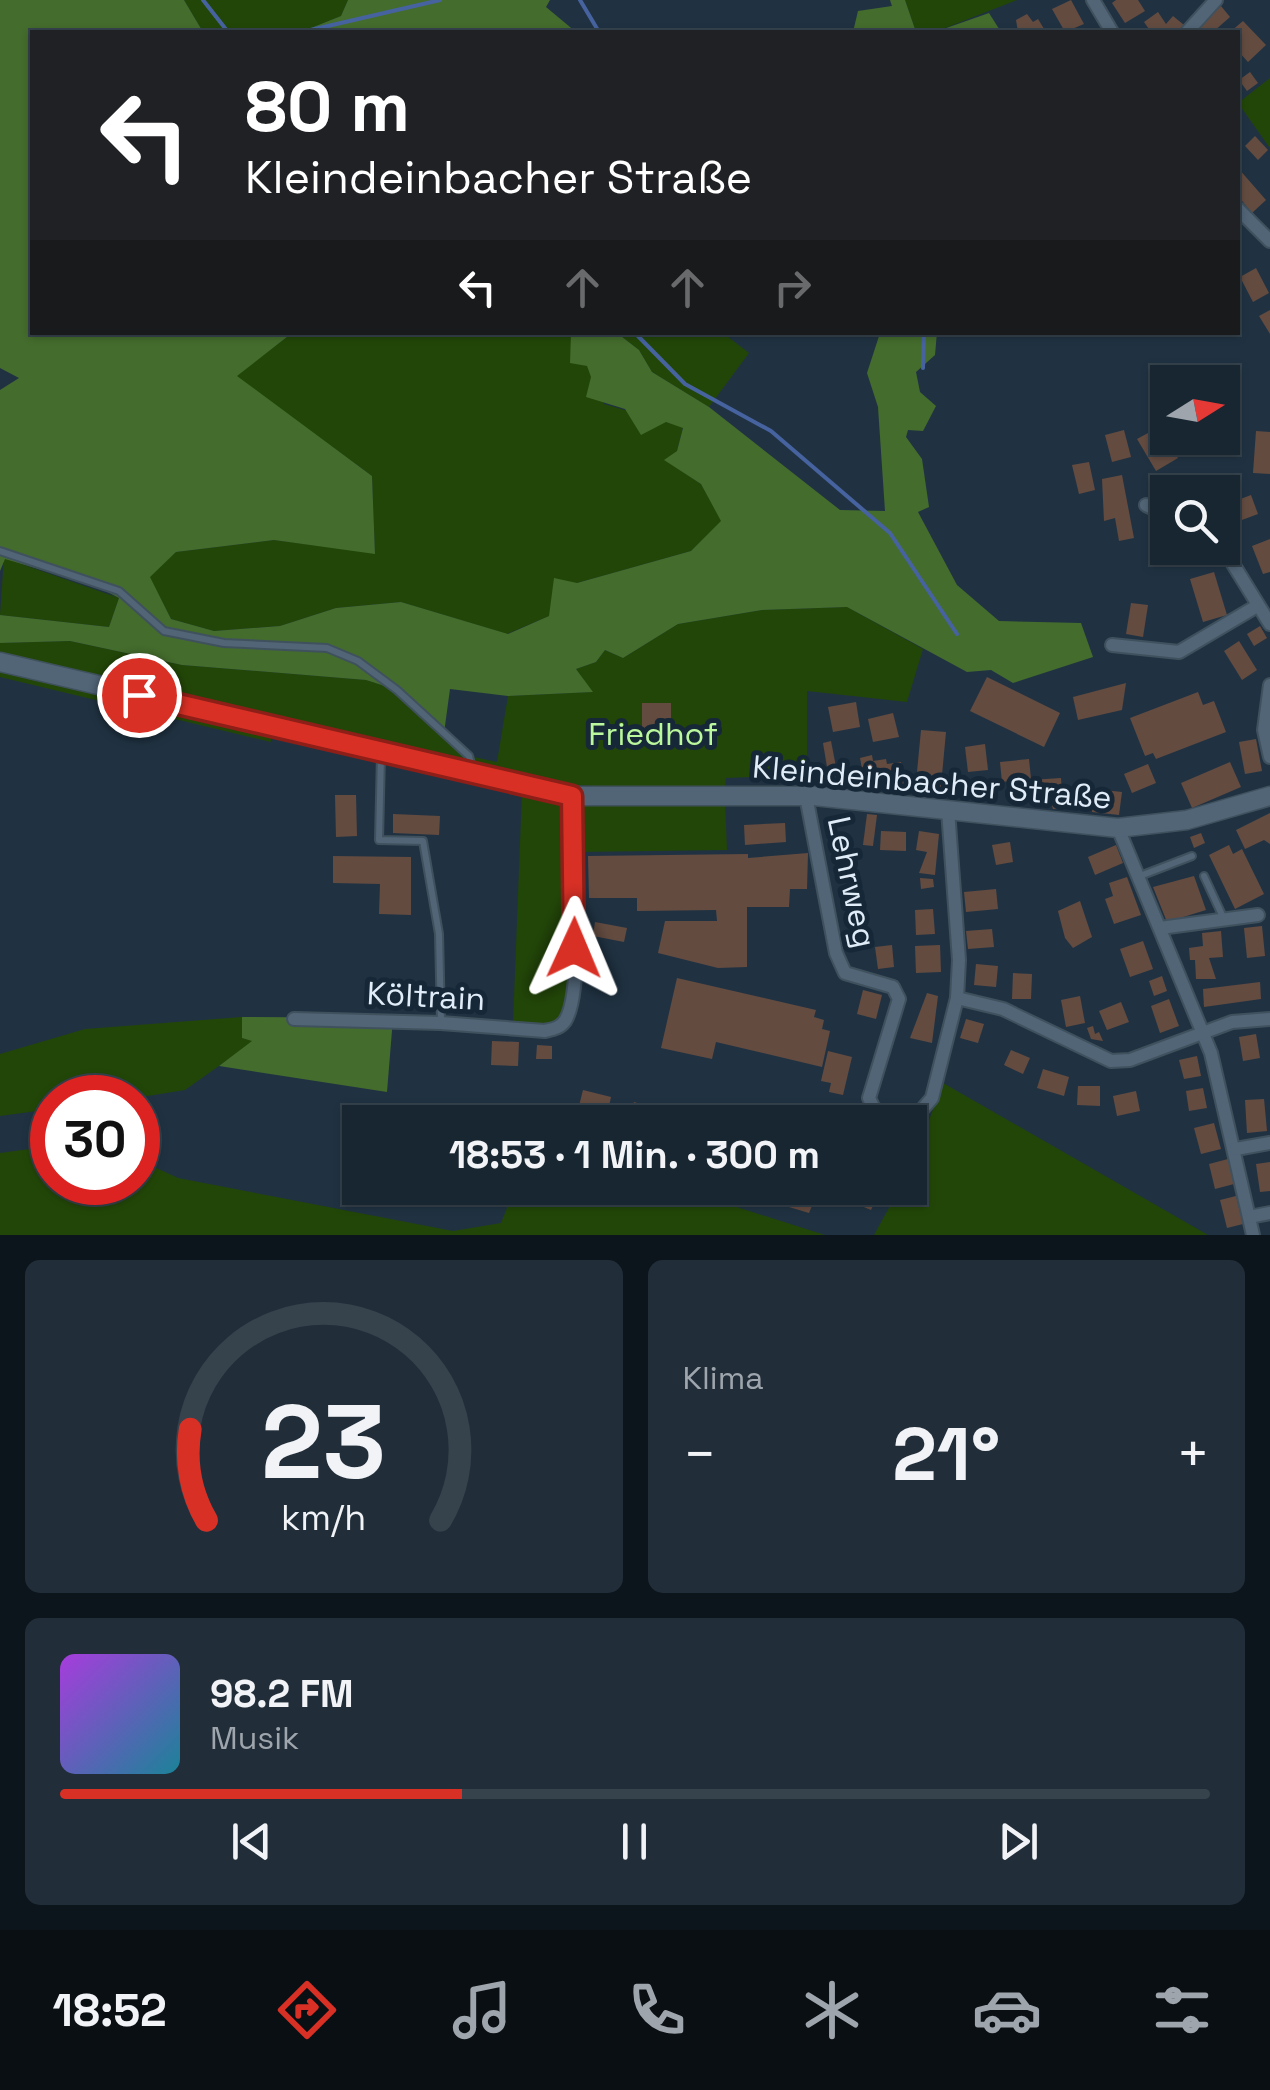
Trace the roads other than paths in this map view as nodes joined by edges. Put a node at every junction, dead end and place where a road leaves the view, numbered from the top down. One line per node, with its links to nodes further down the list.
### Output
1 (1093, 0): 3 (street)
2 (1216, 0): 4 (street)
3 (1111, 30)
4 (1189, 30)
5 (1240, 211): 6 (street)
6 (1270, 241)
7 (1146, 504): 8 (street)
8 (1150, 506)
9 (0, 551): 18 (lane)
10 (1234, 565): 11 (street)
11 (1257, 606): 12 (street); 13 (street)
12 (1270, 624)
13 (1112, 645)
14 (0, 662): 16 (street, Kleindeinbacher Straße)
15 (1270, 686): 17 (street)
16 (381, 752): 18 (street, Kleindeinbacher Straße); 33 (lane)
17 (1270, 757)
18 (472, 772): 19 (street, Kleindeinbacher Straße)
19 (572, 796): 20 (street, Kleindeinbacher Straße); 33 (street, Költrain)
20 (806, 796): 22 (street, Kleindeinbacher Straße); 30 (street, Lehrweg)
21 (1270, 796): 23 (street, Kleindeinbacher Straße)
22 (948, 810): 23 (street, Kleindeinbacher Straße); 30 (street)
23 (1118, 828): 25 (street)
24 (1192, 856): 25 (lane)
25 (1138, 876): 29 (street)
26 (1204, 876): 28 (lane)
27 (1258, 914): 28 (street)
28 (1224, 918): 29 (street)
29 (1160, 928): 34 (street)
30 (957, 998): 34 (street)
31 (294, 1019): 33 (street, Költrain)
32 (1270, 1019): 34 (street)
33 (441, 1022)
34 (1202, 1030): 36 (street)
35 (1270, 1143): 36 (street)
36 (1236, 1149): 38 (street)
37 (1270, 1213): 38 (street)
38 (1249, 1217): 39 (street)
39 (1252, 1235)

